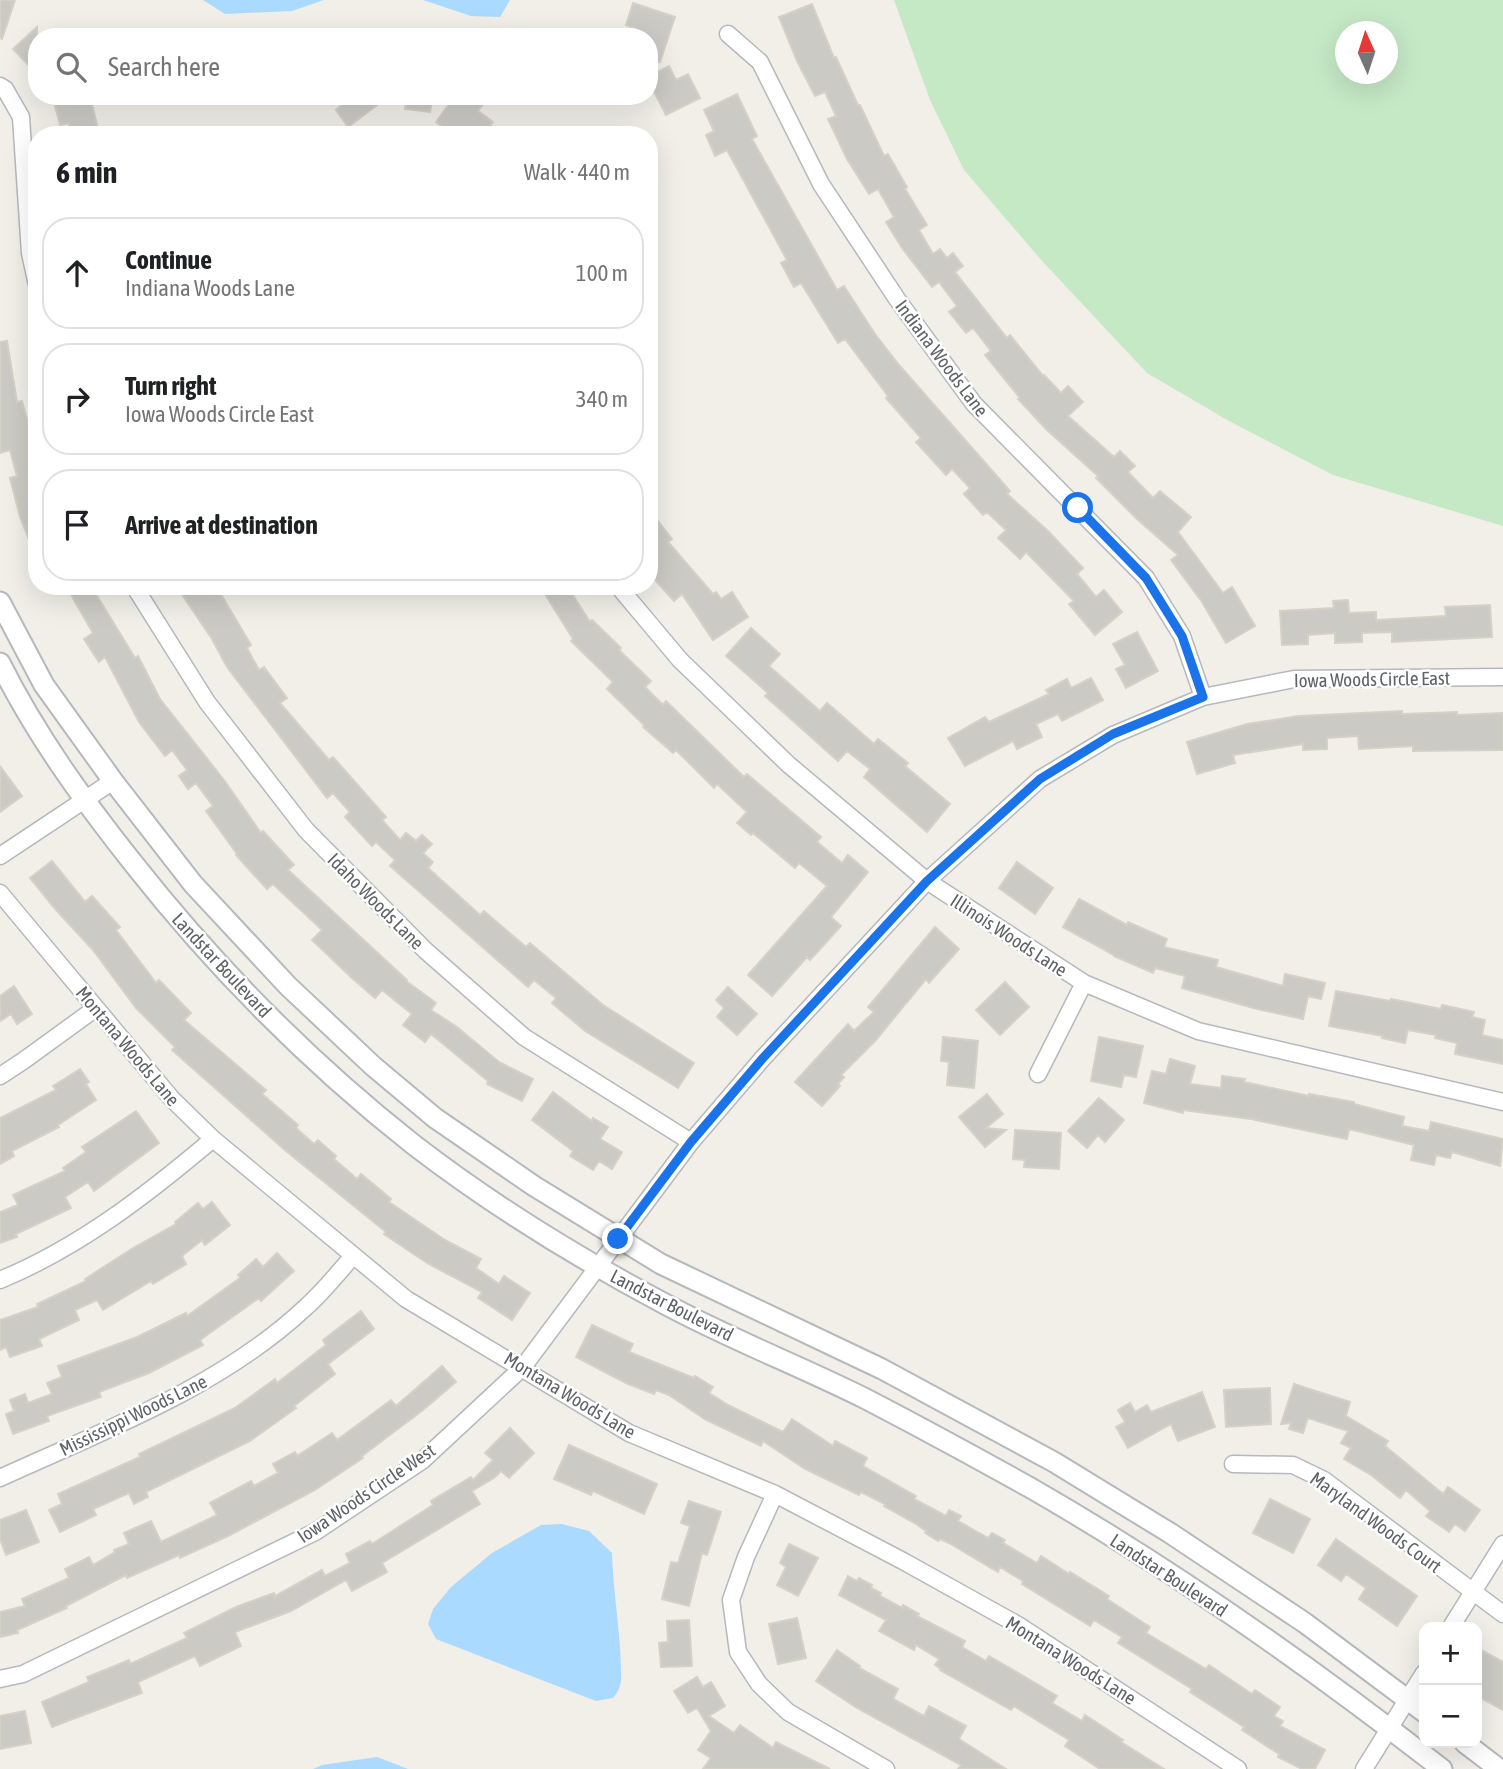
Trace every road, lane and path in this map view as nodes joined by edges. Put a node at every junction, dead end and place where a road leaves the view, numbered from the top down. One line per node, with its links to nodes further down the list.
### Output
1 (728, 34): 9 (street, Indiana Woods Lane)
2 (0, 86): 3 (street)
3 (28, 223)
4 (140, 595): 21 (street, Idaho Woods Lane)
5 (626, 595): 13 (street, Illinois Woods Lane)
6 (0, 602): 10 (street, Landstar Boulevard)
7 (0, 663): 11 (street, Landstar Boulevard)
8 (1503, 677): 9 (street, Iowa Woods Circle East)
9 (1203, 697): 13 (street, Iowa Woods Circle East)
10 (113, 781): 11 (street); 22 (street, Landstar Boulevard)
11 (82, 799): 12 (street); 24 (street, Landstar Boulevard)
12 (0, 856)
13 (927, 881): 15 (street, Illinois Woods Lane); 21 (street, Iowa Woods Circle East)
14 (0, 893): 16 (street, Montana Woods Lane)
15 (1084, 983): 17 (street); 19 (street, Illinois Woods Lane)
16 (96, 1008): 18 (street); 20 (street, Montana Woods Lane)
17 (1038, 1074)
18 (0, 1076)
19 (1503, 1102)
20 (213, 1139): 23 (street, Montana Woods Lane); 25 (street)
21 (691, 1142): 22 (street, Iowa Woods Circle East)
22 (618, 1239): 24 (street, Iowa Woods Circle East); 36 (street, Landstar Boulevard)
23 (353, 1256): 26 (street, Montana Woods Lane); 28 (street, Mississippi Woods Lane)
24 (598, 1266): 26 (street, Iowa Woods Circle West); 38 (street, Landstar Boulevard)
25 (0, 1280)
26 (523, 1367): 29 (street, Montana Woods Lane); 34 (street, Iowa Woods Circle West)
27 (1233, 1464): 31 (street, Maryland Woods Court)
28 (0, 1478)
29 (775, 1494): 40 (street); 41 (street, Montana Woods Lane)
30 (1503, 1544): 31 (street)
31 (1472, 1592): 32 (street, Maryland Woods Court); 33 (street)
32 (1503, 1614)
33 (1454, 1622)
34 (0, 1679)
35 (1419, 1681): 36 (street)
36 (1408, 1700): 37 (street, Landstar Boulevard); 38 (street)
37 (1419, 1708)
38 (1390, 1729): 42 (street); 43 (street, Landstar Boulevard)
39 (1472, 1748): 44 (street)
40 (886, 1769)
41 (1238, 1769)
42 (1364, 1769)
43 (1442, 1769)
44 (1499, 1769)

